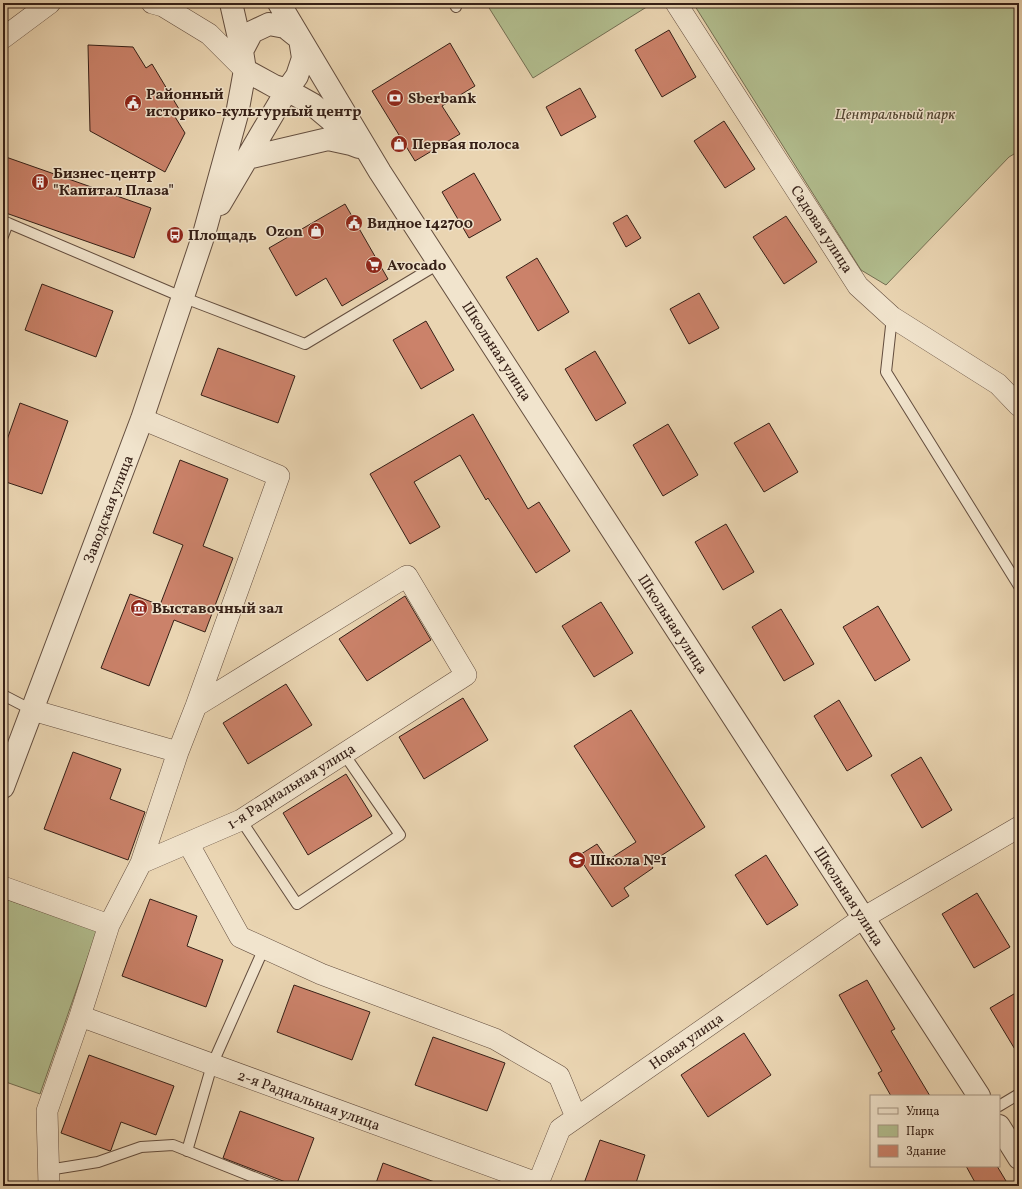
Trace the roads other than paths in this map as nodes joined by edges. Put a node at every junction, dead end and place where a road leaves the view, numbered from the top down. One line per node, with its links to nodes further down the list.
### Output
1 (50, 3): 6 (street)
2 (152, 3): 8 (street)
3 (231, 3): 8 (street)
4 (279, 3): 7 (street, Школьная улица)
5 (676, 3): 17 (street, Садовая улица)
6 (3, 38)
7 (300, 39): 8 (street); 9 (street); 10 (street, Школьная улица)
8 (244, 61): 9 (street); 13 (street)
9 (287, 90): 10 (street); 11 (street)
10 (368, 151): 11 (street); 15 (street, Школьная улица)
11 (247, 158): 13 (street)
12 (6, 222): 14 (lane); 16 (lane)
13 (206, 229): 16 (street, Заводская улица)
14 (3, 236)
15 (440, 263): 16 (lane); 32 (street, Школьная улица)
16 (182, 297): 19 (street, Заводская улица)
17 (892, 317): 18 (street, Садовая улица); 20 (lane)
18 (1019, 406)
19 (142, 419): 22 (street); 23 (street, Заводская улица)
20 (1019, 586)
21 (3, 695): 23 (lane)
22 (196, 706): 24 (street); 25 (street, 1-я Радиальная улица)
23 (32, 710): 24 (street); 26 (street, Заводская улица)
24 (178, 752): 30 (street)
25 (344, 754): 27 (street, 1-я Радиальная улица); 27 (lane)
26 (3, 787)
27 (241, 820): 29 (street, 1-я Радиальная улица)
28 (1019, 827): 32 (street, Новая улица)
29 (188, 843): 30 (street, 1-я Радиальная улица); 34 (street)
30 (141, 863): 33 (street)
31 (3, 887): 33 (street)
32 (863, 918): 38 (street, Школьная улица); 40 (street, Новая улица)
33 (109, 925): 35 (street)
34 (264, 948): 36 (lane); 40 (street)
35 (80, 1016): 36 (street, 2-я Радиальная улица); 44 (street)
36 (212, 1064): 42 (lane); 45 (street, 2-я Радиальная улица)
37 (1019, 1094): 39 (lane)
38 (978, 1095)
39 (1000, 1105)
40 (576, 1117): 45 (street, Новая улица)
41 (1000, 1128): 43 (street)
42 (187, 1151): 44 (lane); 46 (lane)
43 (1019, 1158)
44 (48, 1178)
45 (537, 1184)
46 (276, 1186)

